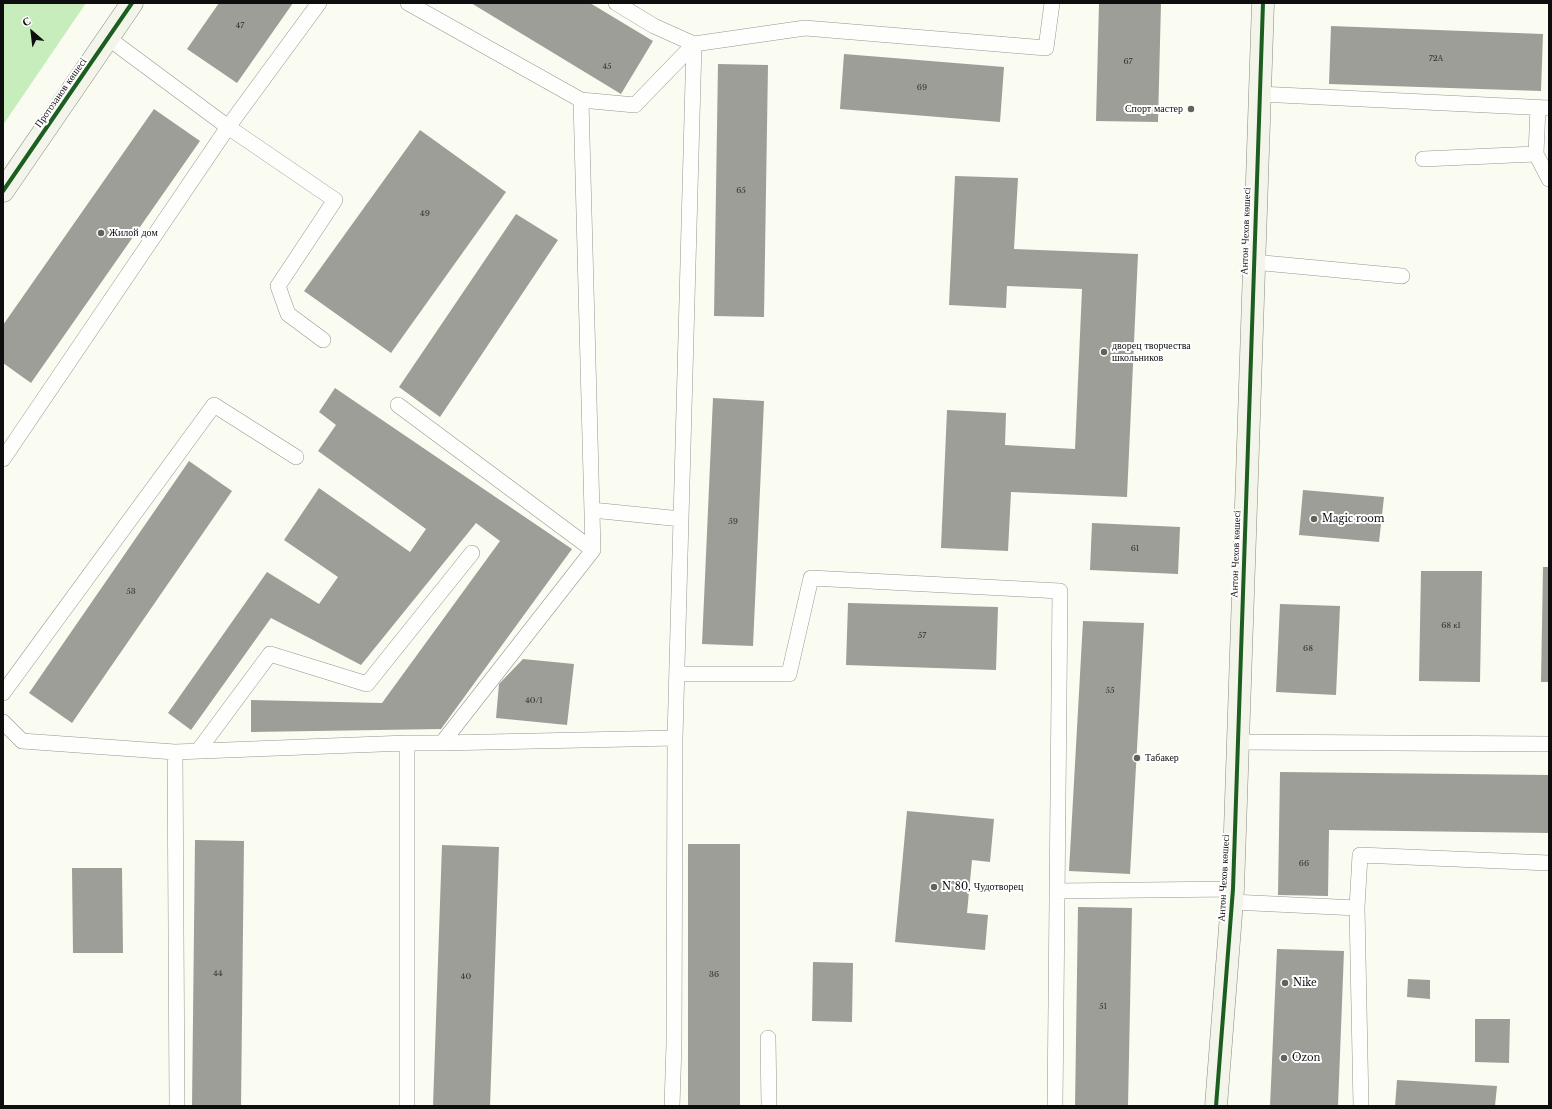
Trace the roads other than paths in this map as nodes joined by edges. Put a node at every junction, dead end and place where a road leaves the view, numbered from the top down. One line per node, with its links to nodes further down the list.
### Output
1 (132, 3): 7 (street, Протозанов көшесі)
2 (319, 3): 12 (lane)
3 (408, 3): 10 (lane)
4 (616, 3): 8 (lane)
5 (1052, 3): 8 (lane)
6 (1263, 3): 9 (street, Антон Чехов көшесі)
7 (108, 38): 12 (lane); 16 (street, Протозанов көшесі)
8 (694, 44): 10 (lane); 24 (lane)
9 (1259, 94): 11 (lane); 17 (street, Антон Чехов көшесі)
10 (581, 100): 23 (lane)
11 (1544, 107): 13 (lane)
12 (228, 127): 19 (lane); 22 (lane)
13 (1536, 154): 14 (lane); 15 (lane)
14 (1422, 159)
15 (1549, 179)
16 (3, 191)
17 (1253, 262): 18 (lane); 31 (street, Антон Чехов көшесі)
18 (1402, 276)
19 (323, 340)
20 (398, 405): 25 (lane)
21 (296, 457): 28 (lane)
22 (3, 459)
23 (592, 510): 24 (lane); 25 (lane)
24 (681, 519): 27 (lane)
25 (593, 550): 33 (lane)
26 (472, 553): 35 (lane)
27 (677, 674): 30 (lane); 38 (lane)
28 (3, 693)
29 (3, 722): 36 (lane)
30 (675, 738): 33 (lane); 44 (lane)
31 (1238, 742): 34 (lane); 39 (street, Антон Чехов көшесі)
32 (407, 743): 33 (lane); 35 (lane); 43 (lane)
33 (442, 743)
34 (1549, 744)
35 (198, 751): 36 (lane)
36 (175, 752): 42 (lane)
37 (1549, 863): 40 (lane)
38 (1057, 891): 39 (lane); 46 (lane)
39 (1232, 895): 40 (lane); 47 (street, Антон Чехов көшесі)
40 (1357, 908): 48 (lane)
41 (768, 1038): 45 (lane)
42 (177, 1106)
43 (407, 1106)
44 (672, 1106)
45 (769, 1106)
46 (1055, 1106)
47 (1216, 1106)
48 (1361, 1106)

